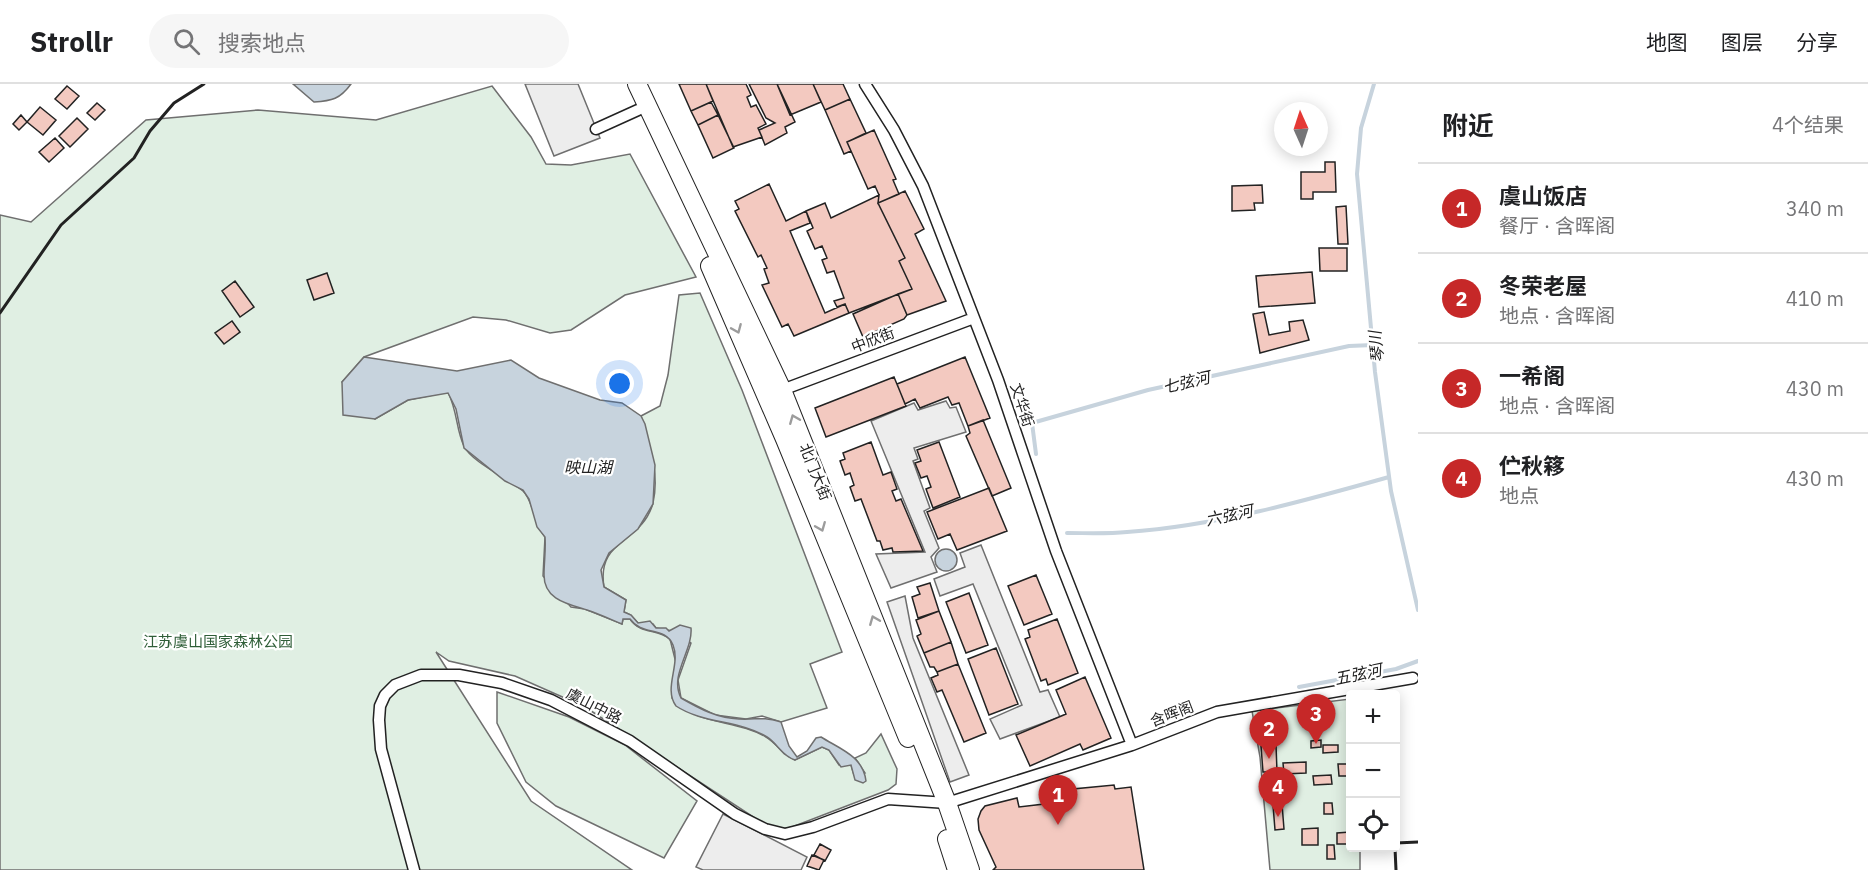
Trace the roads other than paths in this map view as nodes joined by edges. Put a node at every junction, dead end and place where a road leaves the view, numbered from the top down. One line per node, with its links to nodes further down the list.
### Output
1 (626, 84): 4 (main road, 北门大街)
2 (637, 84): 7 (main road, 北门大街)
3 (865, 84): 6 (street, 文华街)
4 (638, 110): 5 (street); 10 (main road, 北门大街, one-way to 10)
5 (596, 129)
6 (974, 318): 7 (street, 中欣街); 9 (street, 文华街)
7 (782, 390): 10 (main road, 北门大街, one-way to 7)
8 (1413, 678): 9 (street, 含晖阁)
9 (1132, 745): 10 (street, 含晖阁)
10 (941, 803): 11 (street, 虞山中路); 12 (main road, 北门大街); 13 (main road, 北门大街)
11 (414, 870)
12 (957, 870)
13 (970, 870)

